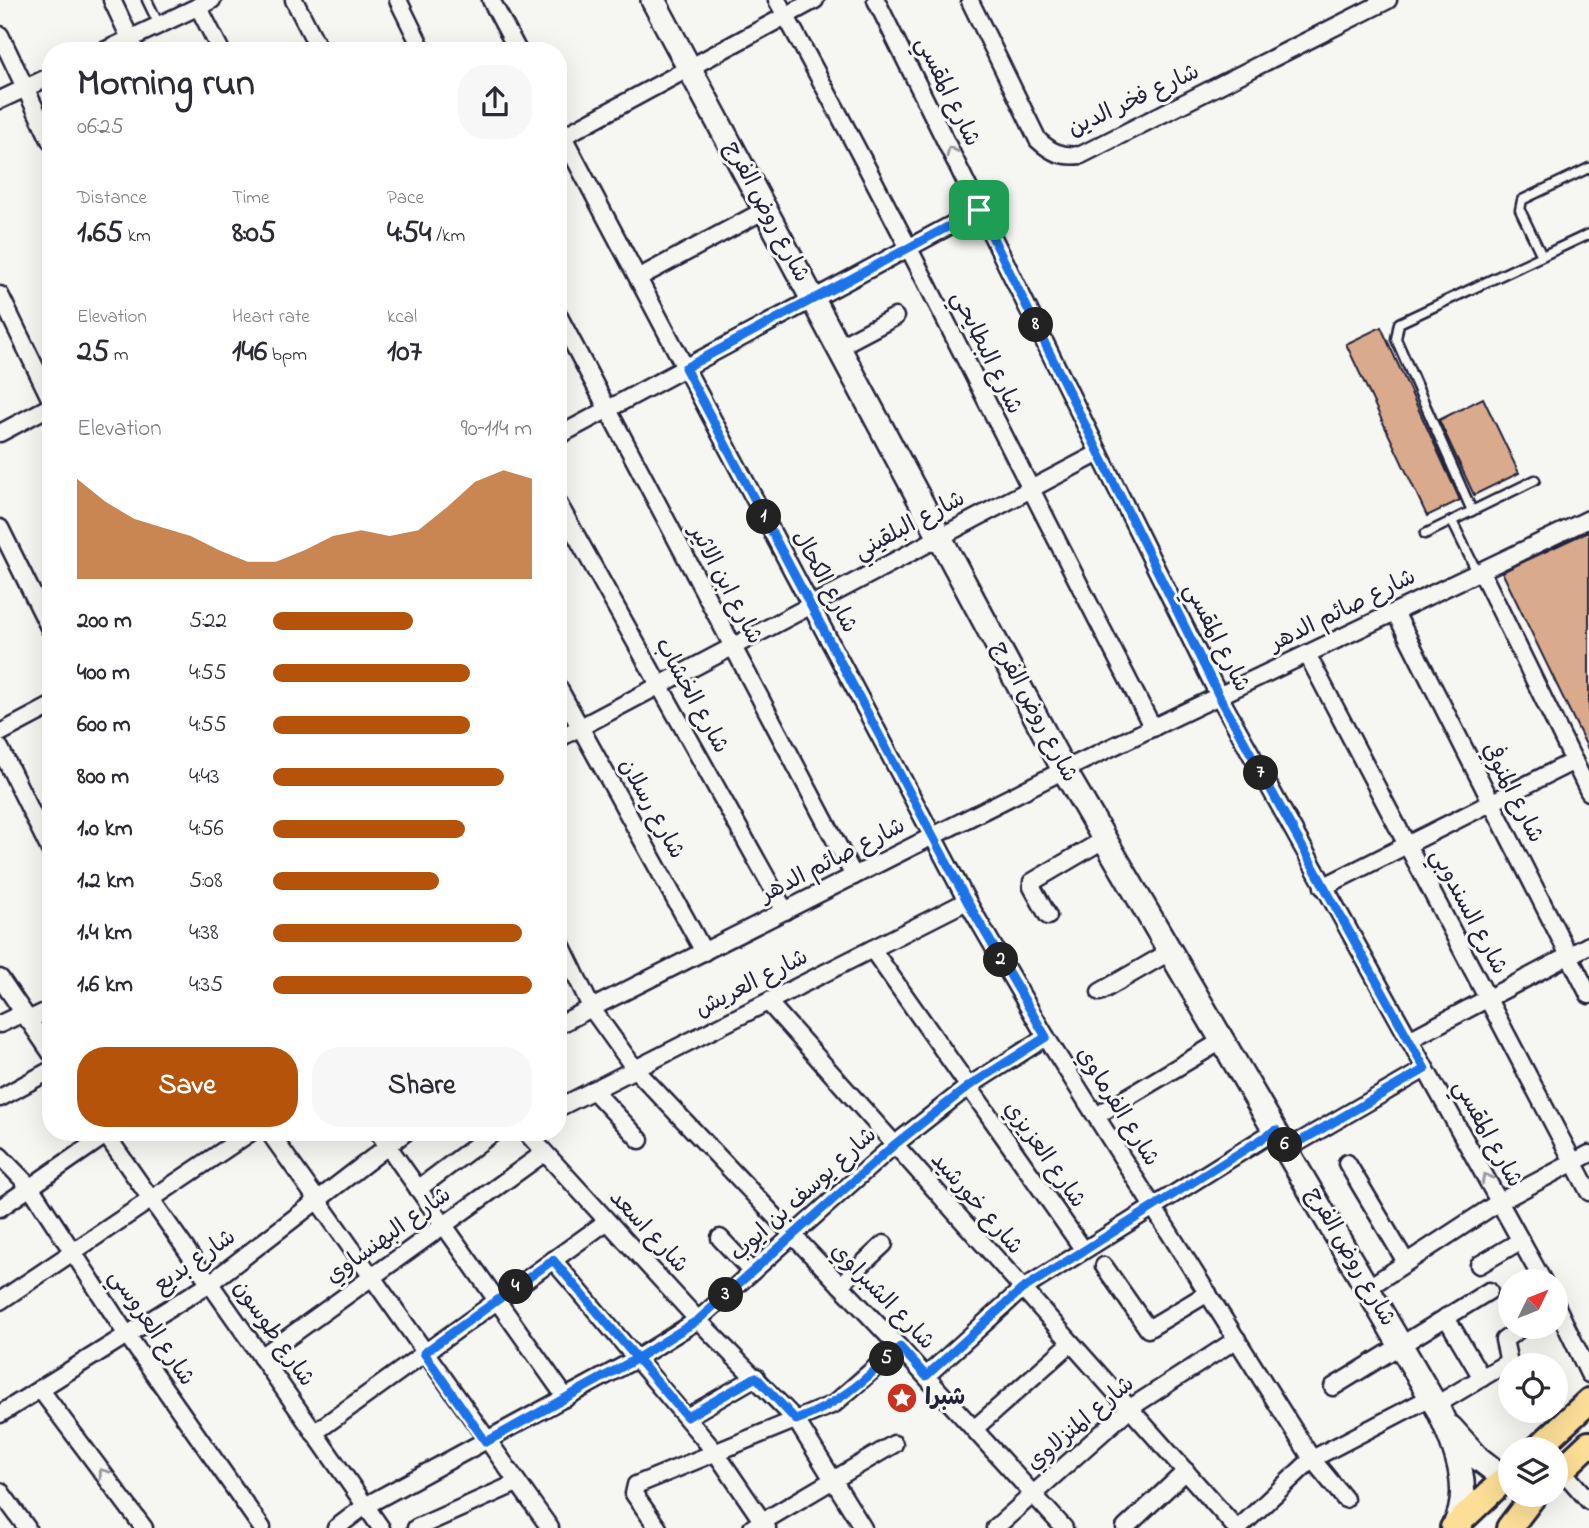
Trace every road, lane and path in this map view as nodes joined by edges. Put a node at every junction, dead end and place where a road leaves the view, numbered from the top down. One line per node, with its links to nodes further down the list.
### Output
1 (112, 0): 16 (street)
2 (147, 0): 14 (lane)
3 (294, 0): 19 (street)
4 (398, 0): 20 (street)
5 (491, 0): 21 (street)
6 (653, 0): 22 (street, شارع روض الفرج)
7 (777, 0): 13 (street, شارع البطايحي)
8 (815, 0): 13 (street)
9 (876, 0): 31 (street, شارع المقسي, one-way to 9)
10 (1388, 0): 11 (street, شارع فخر الدين)
11 (970, 1)
12 (205, 3): 14 (street); 18 (street)
13 (786, 16): 22 (street); 33 (street, شارع البطايحي)
14 (159, 25): 17 (street)
15 (0, 35): 24 (street)
16 (132, 42)
17 (137, 42)
18 (218, 42)
19 (315, 42)
20 (419, 42)
21 (513, 42)
22 (690, 70): 27 (street); 30 (street, شارع روض الفرج)
23 (42, 80): 24 (street)
24 (25, 88): 25 (street); 26 (street)
25 (0, 100)
26 (42, 123)
27 (567, 131)
28 (567, 147): 35 (street, شارع الكحال)
29 (1589, 168): 34 (lane)
30 (765, 210): 35 (street); 37 (street, شارع روض الفرج)
31 (979, 210): 33 (street); 47 (street, شارع المقسي)
32 (1589, 234): 34 (lane)
33 (909, 248): 37 (street); 49 (street, شارع البطايحي)
34 (1542, 256): 50 (lane)
35 (638, 278): 41 (street, شارع الكحال)
36 (0, 295): 42 (street)
37 (813, 300): 40 (street, شارع روض الفرج); 41 (street)
38 (895, 317): 40 (street)
39 (567, 332): 43 (street, شارع ابن الاثير)
40 (838, 347): 56 (street, شارع روض الفرج)
41 (685, 368): 43 (street); 58 (street, شارع الكحال)
42 (42, 381)
43 (607, 410): 45 (street); 61 (street, شارع ابن الاثير)
44 (42, 411): 46 (street)
45 (567, 431)
46 (0, 433)
47 (1099, 453): 49 (street, شارع البلقيني); 64 (street, شارع المقسي)
48 (1535, 480): 50 (lane)
49 (1028, 489): 56 (street, شارع البلقيني); 68 (street, شارع البطايحي)
50 (1472, 511): 53 (lane)
51 (567, 519): 63 (street, شارع الخشاب)
52 (1589, 519): 57 (street, شارع صائم الدهر)
53 (1452, 521): 55 (lane); 57 (lane)
54 (0, 528): 60 (street)
55 (1425, 534)
56 (940, 537): 58 (street, شارع البلقيني); 73 (street, شارع روض الفرج)
57 (1479, 571): 59 (street, شارع صائم الدهر); 72 (street)
58 (810, 605): 61 (street, شارع البلقيني); 77 (street, شارع الكحال)
59 (1395, 612): 62 (street, شارع صائم الدهر); 75 (street, شارع المنوفي)
60 (42, 613)
61 (732, 647): 63 (street, شارع البلقيني); 80 (street, شارع ابن الاثير)
62 (1307, 654): 64 (street, شارع صائم الدهر); 79 (street, شارع السندوبي)
63 (658, 686): 67 (street, شارع البلقيني); 83 (street, شارع الخشاب)
64 (1219, 696): 68 (street, شارع صائم الدهر); 81 (street, شارع المقسي)
65 (567, 703): 67 (street, شارع رسلان)
66 (42, 711): 69 (street)
67 (580, 727): 70 (street, شارع البلقيني); 88 (street, شارع رسلان)
68 (1153, 728): 73 (street, شارع صائم الدهر)
69 (0, 733)
70 (567, 734)
71 (0, 748): 76 (street)
72 (1574, 761): 74 (street); 75 (street)
73 (1064, 770): 77 (street, شارع صائم الدهر); 78 (street, شارع روض الفرج)
74 (1589, 792)
75 (1491, 802): 79 (street); 89 (street, شارع المنوفي)
76 (42, 834)
77 (932, 836): 80 (street, شارع صائم الدهر); 82 (street, شارع الفرماوي)
78 (1105, 839): 84 (street); 87 (street, شارع روض الفرج)
79 (1407, 845): 81 (street); 94 (street, شارع السندوبي)
80 (854, 876): 83 (street, شارع صائم الدهر)
81 (1323, 887): 104 (street, شارع المقسي)
82 (967, 901): 86 (street, شارع العريش); 101 (street, شارع الفرماوي)
83 (785, 911): 88 (street, شارع صائم الدهر)
84 (1048, 916)
85 (1589, 945): 89 (street)
86 (872, 949): 95 (street, شارع العريش); 108 (street, شارع العزيزي)
87 (1171, 951): 92 (street); 103 (street, شارع روض الفرج)
88 (704, 952): 96 (street, شارع صائم الدهر)
89 (1569, 955): 93 (street, شارع المنوفي); 94 (street)
90 (567, 957): 96 (street, شارع الشبراوي)
91 (0, 978): 98 (street)
92 (1100, 992)
93 (1589, 995)
94 (1488, 998): 104 (street); 128 (street, شارع السندوبي)
95 (768, 1002): 105 (street, شارع العريش); 123 (street, شارع خورشيد)
96 (592, 1009): 99 (street); 105 (street, شارع الشبراوي)
97 (42, 1012): 98 (street)
98 (26, 1017): 100 (street); 102 (street)
99 (567, 1022)
100 (0, 1024)
101 (1046, 1037): 108 (street, شارع يوسف بن ايوب); 112 (street, شارع الفرماوي)
102 (42, 1040)
103 (1223, 1040): 112 (street); 113 (street, شارع روض الفرج)
104 (1409, 1040): 106 (street, شارع المقسي)
105 (635, 1069): 109 (street, شارع العريش); 140 (street, شارع الشبراوي)
106 (1425, 1069): 113 (street); 135 (street, شارع المقسي, one-way to 106)
107 (42, 1075): 110 (street)
108 (969, 1086): 123 (street, شارع يوسف بن ايوب); 144 (street, شارع العزيزي)
109 (593, 1090): 111 (street, شارع العريش); 114 (street)
110 (0, 1098)
111 (567, 1103)
112 (1096, 1116): 136 (street, شارع الفرماوي)
113 (1281, 1139): 136 (street); 155 (street, شارع روض الفرج)
114 (640, 1140)
115 (96, 1141): 130 (street)
116 (112, 1141): 133 (street, شارع طوسون)
117 (238, 1141): 133 (street)
118 (275, 1141): 134 (street)
119 (384, 1141): 124 (street)
120 (394, 1141): 124 (street, شارع بديع)
121 (482, 1141): 131 (street)
122 (534, 1141): 125 (street, شارع اسعد)
123 (894, 1145): 140 (street, شارع يوسف بن ايوب); 156 (street, شارع خورشيد)
124 (388, 1146): 131 (street); 134 (street, شارع بديع)
125 (544, 1153): 138 (street, شارع اسعد); 139 (street, شارع البهنساوي)
126 (1589, 1154): 128 (street)
127 (0, 1156): 130 (street, شارع العروسي)
128 (1574, 1162): 132 (street, شارع السندوبي); 135 (street)
129 (1347, 1163): 147 (street)
130 (31, 1188): 137 (street); 145 (street, شارع العروسي)
131 (418, 1189): 139 (street)
132 (1589, 1192)
133 (151, 1199): 145 (street); 153 (street, شارع طوسون)
134 (317, 1200): 152 (street); 153 (street, شارع بديع)
135 (1499, 1202): 142 (street, شارع المقسي); 147 (street)
136 (1152, 1205): 144 (street); 158 (street, شارع الفرماوي)
137 (0, 1208)
138 (606, 1222): 146 (street); 162 (street, شارع اسعد)
139 (444, 1225): 152 (street, شارع البهنساوي); 160 (street)
140 (792, 1235): 151 (street, شارع يوسف بن ايوب); 154 (street, شارع الشبراوي)
141 (720, 1238): 151 (street)
142 (1520, 1241): 148 (street); 150 (street, شارع المقسي)
143 (884, 1244): 154 (street)
144 (1083, 1249): 156 (street)
145 (74, 1252): 159 (street); 164 (street, شارع العروسي)
146 (553, 1260): 160 (street); 172 (street)
147 (1406, 1262): 155 (street)
148 (1479, 1265)
149 (1104, 1266): 158 (street)
150 (1536, 1269)
151 (752, 1272): 162 (street, شارع يوسف بن ايوب)
152 (371, 1278): 170 (street); 171 (street, شارع البهنساوي)
153 (210, 1283): 164 (street, شارع بديع); 171 (street, شارع طوسون)
154 (840, 1285): 169 (street, شارع الشبراوي)
155 (1369, 1287): 168 (street, شارع روض الفرج)
156 (1021, 1290): 167 (street, شارع خورشيد); 174 (street)
157 (1489, 1291): 161 (street)
158 (1208, 1293): 165 (street, شارع الفرماوي)
159 (0, 1301)
160 (497, 1301): 170 (street); 179 (street)
161 (1446, 1317): 168 (street); 176 (street)
162 (698, 1320): 172 (street, شارع يوسف بن ايوب); 175 (street, شارع اسعد)
163 (1568, 1331): 173 (street)
164 (127, 1335): 178 (street, شارع بديع); 211 (street, شارع العروسي)
165 (1237, 1339): 182 (street, شارع المنزلاوي); 193 (street, شارع الفرماوي)
166 (1505, 1339): 176 (street)
167 (1071, 1343): 182 (street, شارع خورشيد); 186 (street)
168 (1401, 1345): 177 (street); 181 (street, شارع روض الفرج)
169 (900, 1347): 174 (street, شارع الشبراوي); 185 (street)
170 (424, 1353): 187 (street); 189 (street)
171 (261, 1357): 187 (street, شارع طوسون)
172 (636, 1359): 179 (street, شارع يوسف بن ايوب); 184 (street)
173 (1589, 1374)
174 (926, 1376): 186 (street, شارع الشبراوي)
175 (756, 1377): 184 (street); 185 (street, شارع اسعد)
176 (1482, 1378): 181 (street)
177 (1333, 1387)
178 (40, 1390): 183 (street, شارع بديع); 210 (street, one-way to 178)
179 (566, 1398): 189 (street, شارع يوسف بن ايوب)
180 (1589, 1401): 188 (main road)
181 (1435, 1404): 193 (street); 195 (street, شارع روض الفرج); 208 (street, شارع روض الفرج)
182 (1130, 1408): 196 (street, شارع خورشيد); 202 (street, شارع المنزلاوي)
183 (0, 1414)
184 (687, 1417): 192 (street)
185 (796, 1420): 192 (street); 197 (street, شارع اسعد)
186 (974, 1429): 202 (street, شارع الشبراوي)
187 (314, 1433): 205 (street, شارع طوسون)
188 (1550, 1437)
189 (486, 1442): 199 (street); 205 (street, شارع يوسف بن ايوب)
190 (894, 1444): 197 (street)
191 (1589, 1444): 194 (main road)
192 (716, 1453): 207 (street); 216 (street)
193 (1312, 1459): 203 (street, شارع الفرماوي); 221 (street)
194 (1568, 1464)
195 (1498, 1470)
196 (1186, 1471): 220 (street); 221 (street, شارع خورشيد)
197 (834, 1480): 207 (street); 217 (street, شارع اسعد)
198 (1568, 1481): 204 (street)
199 (517, 1483): 214 (street); 215 (street)
200 (1498, 1484): 208 (main road)
201 (0, 1490): 209 (street)
202 (1033, 1495): 218 (street, شارع المنزلاوي); 219 (street, شارع الشبراوي)
203 (1345, 1499)
204 (1589, 1501)
205 (365, 1506): 212 (street, شارع يوسف بن ايوب); 213 (street, شارع طوسون)
206 (1525, 1507): 222 (main road)
207 (761, 1526)
208 (1453, 1527)
209 (27, 1528)
210 (144, 1528)
211 (262, 1528)
212 (336, 1528)
213 (381, 1528)
214 (416, 1528)
215 (550, 1528)
216 (658, 1528)
217 (863, 1528)
218 (995, 1528)
219 (1064, 1528)
220 (1125, 1528)
221 (1237, 1528)
222 (1508, 1528)

